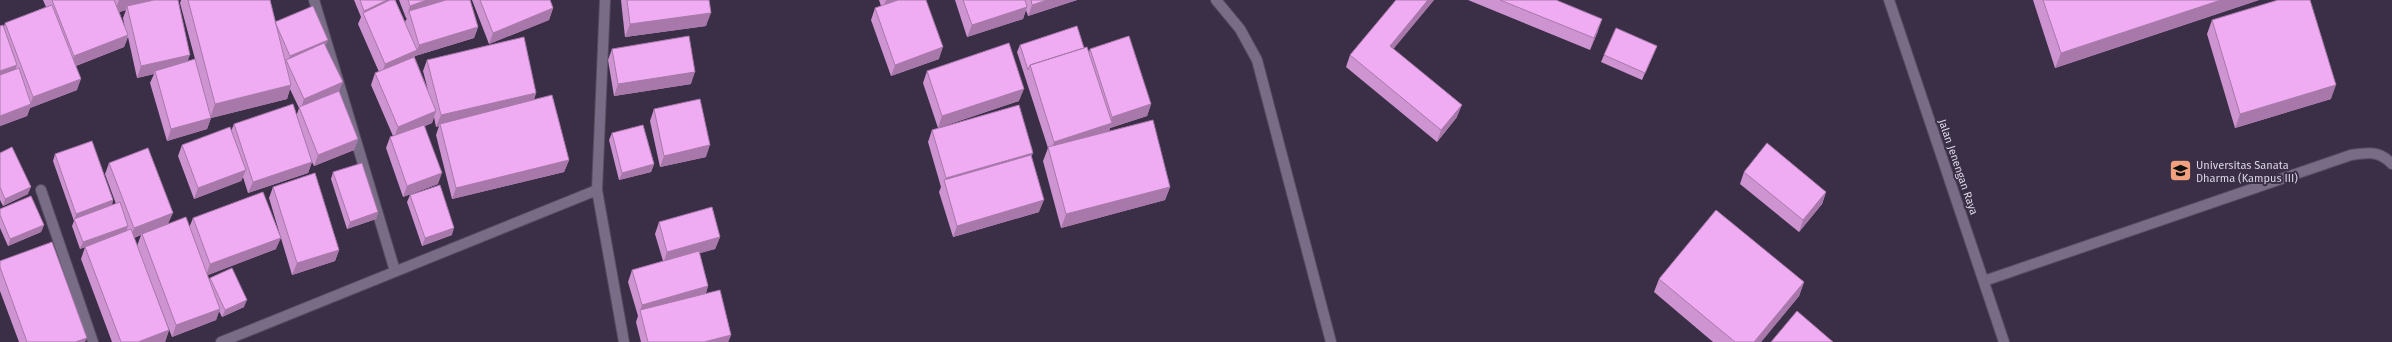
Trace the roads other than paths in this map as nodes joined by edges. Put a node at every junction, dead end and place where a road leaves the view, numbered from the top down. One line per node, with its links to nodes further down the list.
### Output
1 (314, 0): 8 (street)
2 (606, 0): 7 (street)
3 (1216, 0): 13 (street)
4 (1889, 0): 9 (street, Jalan Jenengan Raya)
5 (2392, 164): 9 (street)
6 (41, 190): 10 (street)
7 (597, 190): 8 (street); 12 (street)
8 (395, 272): 11 (street)
9 (1984, 281): 14 (street, Jalan Jenengan Raya)
10 (92, 342)
11 (220, 342)
12 (624, 342)
13 (1331, 342)
14 (2004, 342)

